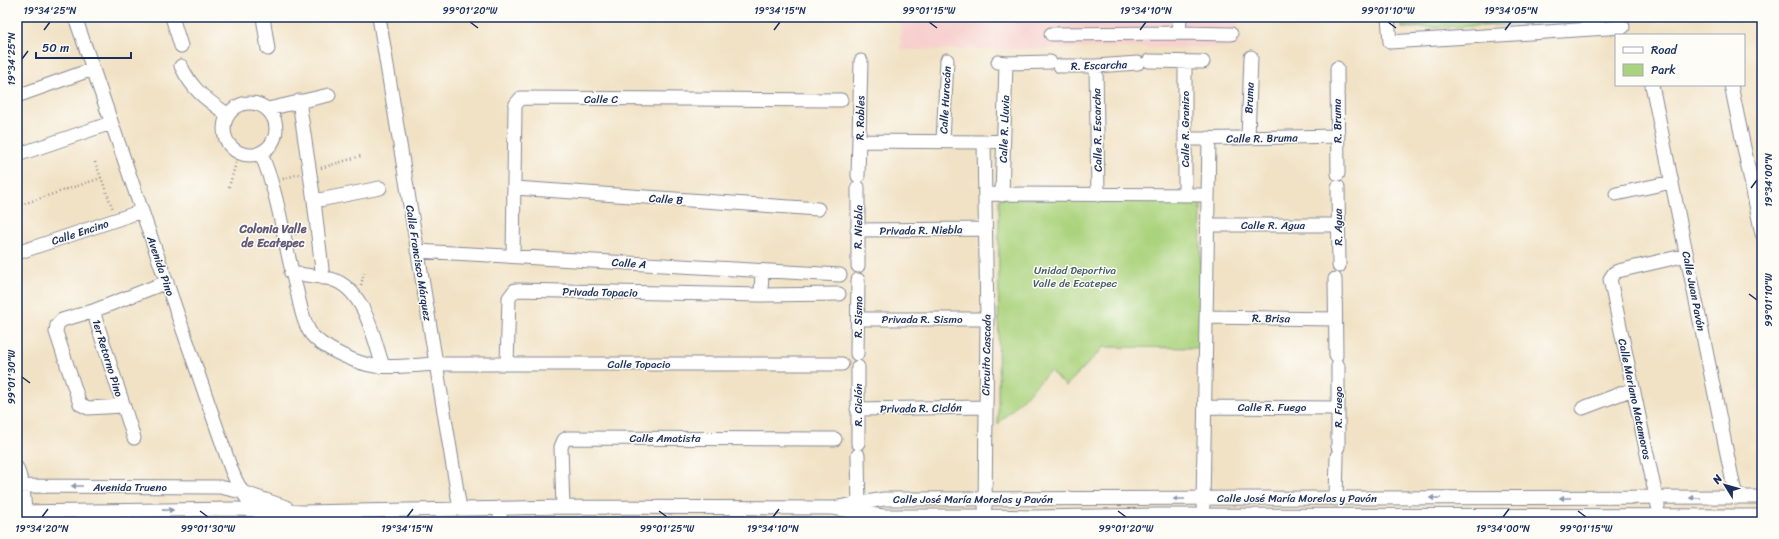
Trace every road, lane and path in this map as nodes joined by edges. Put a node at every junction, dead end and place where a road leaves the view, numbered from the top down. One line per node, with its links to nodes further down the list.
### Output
1 (75, 17): 22 (street, Avenida Pino)
2 (172, 17): 11 (street)
3 (263, 17): 12 (street)
4 (379, 17): 69 (street, Calle Francisco Márquez)
5 (1180, 17): 8 (street)
6 (1388, 17): 7 (street)
7 (1623, 27)
8 (1179, 33): 9 (street); 10 (street)
9 (1051, 34)
10 (1231, 34)
11 (181, 46)
12 (268, 49)
13 (1251, 57): 34 (street, Bruma)
14 (947, 60): 37 (street, Calle Huracán)
15 (861, 61): 36 (street, R. Robles)
16 (1002, 62): 20 (street, R. Escarcha); 38 (street, Calle R. Lluvia)
17 (1203, 62): 18 (street, R. Escarcha)
18 (1185, 63): 20 (street, R. Escarcha); 35 (street, Calle R. Granizo)
19 (180, 66): 30 (street)
20 (1096, 66): 54 (street, Calle R. Escarcha)
21 (1337, 68): 32 (street, R. Bruma)
22 (93, 69): 26 (street); 31 (street, Avenida Pino)
23 (1652, 86): 47 (street, Calle Juan Pavón)
24 (1730, 86): 67 (street)
25 (329, 95): 28 (street)
26 (17, 96)
27 (840, 100): 50 (street, Calle C)
28 (298, 101): 29 (street); 57 (street)
29 (268, 109): 30 (street); 41 (street)
30 (228, 115): 40 (street)
31 (112, 123): 42 (street); 60 (street, Avenida Pino)
32 (1338, 136): 34 (street, Calle R. Bruma); 45 (street, R. Bruma)
33 (1209, 138): 34 (street, Calle R. Bruma); 35 (street, Calle R. Bruma); 56 (street)
34 (1248, 138)
35 (1185, 139): 55 (street, Calle R. Granizo)
36 (860, 141): 37 (street); 46 (street, R. Robles)
37 (943, 141): 39 (street)
38 (1003, 141): 39 (street); 53 (street, Calle R. Lluvia)
39 (984, 142): 51 (street, Circuito Cascada)
40 (239, 153): 41 (street); 48 (path)
41 (261, 154): 68 (street, Calle Topacio)
42 (17, 155)
43 (95, 162): 44 (path)
44 (101, 178): 58 (path); 61 (path)
45 (1338, 180): 63 (street, R. Agua)
46 (858, 181): 66 (street, R. Niebla)
47 (1672, 182): 52 (street); 71 (street, Calle Juan Pavón)
48 (229, 187)
49 (380, 188): 57 (street)
50 (515, 188): 59 (street, Calle B); 72 (street, Calle C)
51 (984, 194): 53 (street); 65 (street, Circuito Cascada)
52 (1616, 194)
53 (1002, 195): 54 (street)
54 (1098, 195): 55 (street)
55 (1185, 195): 56 (street)
56 (1208, 195): 62 (street)
57 (314, 201): 64 (street)
58 (17, 206)
59 (818, 209)
60 (142, 211): 61 (street, Calle Encino); 81 (street, Avenida Pino)
61 (117, 220): 70 (street, Calle Encino)
62 (1208, 225): 63 (street, Calle R. Agua); 85 (street)
63 (1338, 225): 74 (street, R. Agua)
64 (317, 228): 68 (path); 78 (street)
65 (985, 229): 66 (street, Privada R. Niebla); 87 (street, Circuito Cascada)
66 (857, 230): 73 (street, R. Niebla)
67 (1762, 234)
68 (283, 237): 76 (street, Calle Topacio)
69 (417, 251): 72 (street, Calle A); 90 (street, Calle Francisco Márquez)
70 (17, 253)
71 (1687, 255): 94 (street, Calle Mariano Matamoros); 109 (street, Calle Juan Pavón)
72 (513, 256): 75 (street, Calle A)
73 (858, 266)
74 (1339, 266)
75 (762, 271): 77 (street, Calle A); 83 (street)
76 (292, 272): 78 (street); 93 (street, Calle Topacio)
77 (840, 275)
78 (323, 278): 93 (street)
79 (1335, 279): 88 (street)
80 (858, 280): 86 (street, R. Sismo)
81 (167, 282): 84 (street, 1er Retorno Pino); 105 (street, Avenida Pino)
82 (840, 294): 83 (street, Privada Topacio)
83 (761, 295): 91 (street, Privada Topacio)
84 (93, 311): 95 (street, 1er Retorno Pino); 95 (street, 1er Retorno Pino)
85 (1206, 317): 88 (street, R. Brisa); 97 (street)
86 (858, 318): 87 (street, Privada R. Sismo); 89 (street, R. Sismo)
87 (987, 319): 96 (street, Circuito Cascada)
88 (1335, 319): 98 (street, R. Fuego)
89 (858, 360): 100 (street, R. Ciclón)
90 (436, 364): 91 (street, Calle Topacio); 93 (street, Calle Topacio); 117 (street, Calle Francisco Márquez)
91 (507, 364): 92 (street, Calle Topacio)
92 (842, 364)
93 (383, 366)
94 (1634, 389): 99 (street); 108 (street, Calle Mariano Matamoros)
95 (123, 406): 101 (street)
96 (985, 407): 100 (street, Privada R. Ciclón); 110 (street, Circuito Cascada)
97 (1206, 407): 98 (street, Calle R. Fuego); 112 (street)
98 (1338, 408): 113 (street, R. Fuego)
99 (1583, 408)
100 (857, 409): 116 (street, R. Ciclón)
101 (134, 438)
102 (835, 439): 114 (street, Calle Amatista)
103 (17, 468): 104 (street)
104 (20, 486): 105 (street, Avenida Trueno, one-way to 104); 119 (street)
105 (242, 492): 118 (street, Avenida Pino); 120 (street, Calle José María Morelos y Pavón)
106 (1762, 497): 109 (street, Calle José María Morelos y Pavón)
107 (1393, 498): 108 (street, Calle José María Morelos y Pavón, one-way to 107); 113 (street, Calle José María Morelos y Pavón); 127 (street)
108 (1656, 498): 109 (street, Calle José María Morelos y Pavón, one-way to 108); 130 (street, Calle Mariano Matamoros)
109 (1736, 498)
110 (985, 499): 111 (street, Calle José María Morelos y Pavón); 116 (street, Calle José María Morelos y Pavón); 122 (street, Circuito Cascada)
111 (1160, 499): 112 (street, Calle José María Morelos y Pavón, one-way to 111); 124 (street)
112 (1203, 499): 113 (street, Calle José María Morelos y Pavón); 121 (street)
113 (1336, 499)
114 (563, 507): 115 (street, Calle José María Morelos y Pavón); 116 (street, Calle José María Morelos y Pavón)
115 (499, 508): 117 (street, Calle José María Morelos y Pavón); 134 (street)
116 (859, 508): 125 (street, Calle José María Morelos y Pavón)
117 (460, 509): 120 (street, Calle José María Morelos y Pavón)
118 (256, 510): 119 (street, Avenida Trueno, one-way to 118); 120 (street, Calle José María Morelos y Pavón); 133 (street, Avenida Pino)
119 (21, 512)
120 (303, 512)
121 (1203, 515): 124 (street, Calle José María Morelos y Pavón); 127 (street, Calle José María Morelos y Pavón)
122 (985, 516): 126 (street, Calle José María Morelos y Pavón); 132 (street, Calle José María Morelos y Pavón)
123 (1762, 516): 131 (street, Calle José María Morelos y Pavón)
124 (1160, 518): 132 (street, Calle José María Morelos y Pavón)
125 (883, 519): 126 (street, Calle José María Morelos y Pavón)
126 (953, 519)
127 (1395, 519): 128 (street, Calle José María Morelos y Pavón)
128 (1527, 519): 129 (street, Calle José María Morelos y Pavón)
129 (1582, 519): 130 (street, Calle José María Morelos y Pavón)
130 (1661, 519): 131 (street, Calle José María Morelos y Pavón)
131 (1742, 519)
132 (1032, 520)
133 (271, 522)
134 (500, 522)

